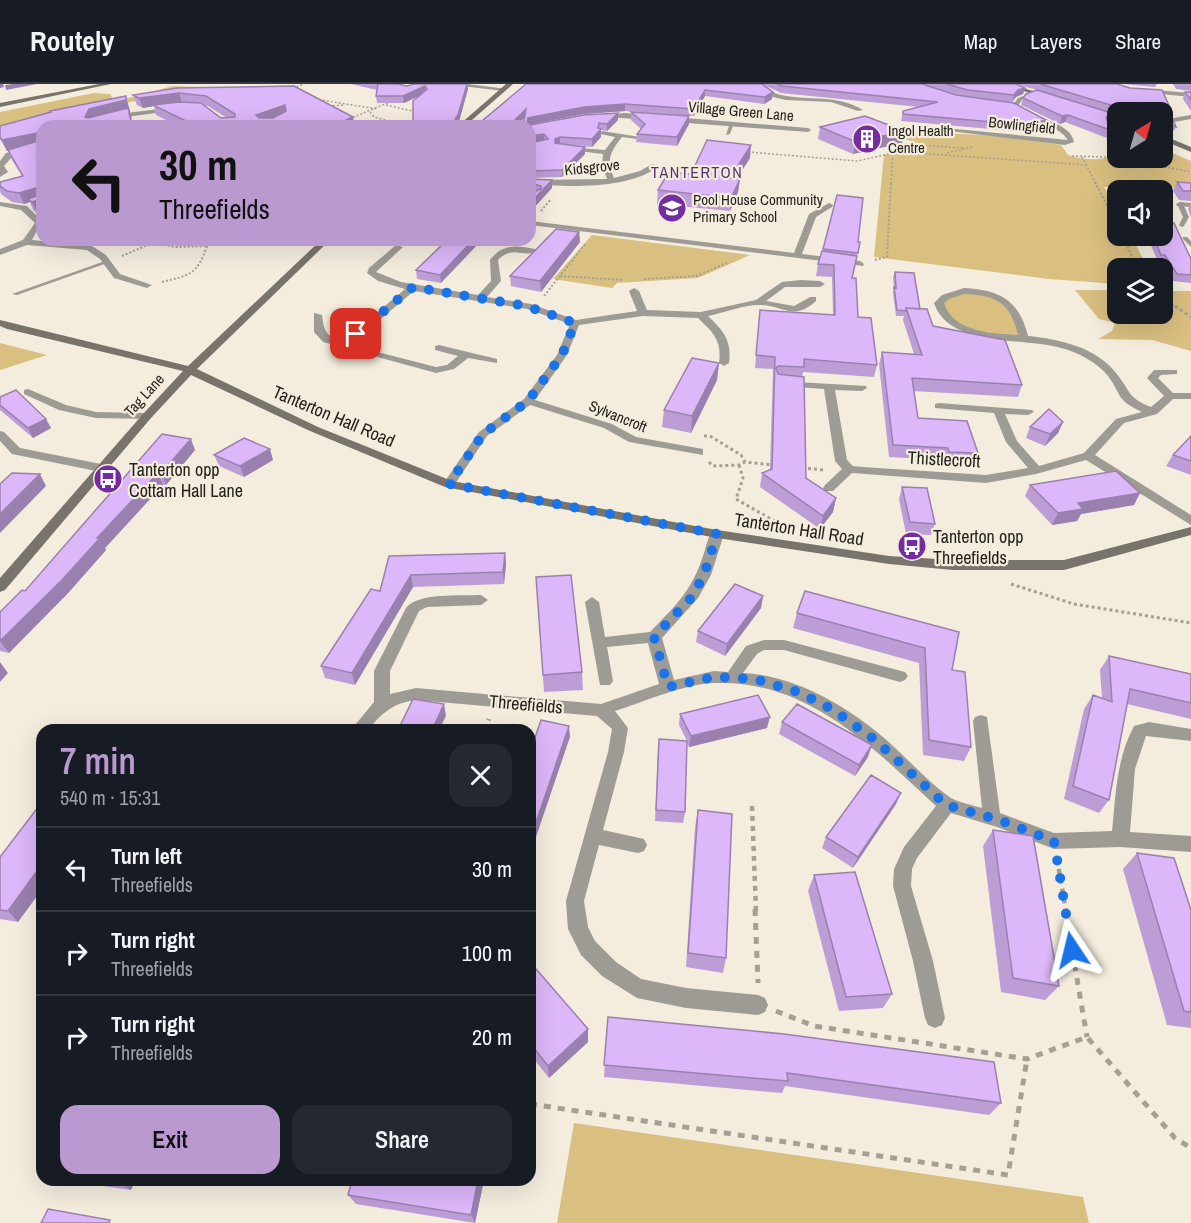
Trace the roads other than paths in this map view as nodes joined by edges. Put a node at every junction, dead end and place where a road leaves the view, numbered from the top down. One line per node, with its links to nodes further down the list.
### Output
1 (108, 84): 10 (street)
2 (447, 84): 5 (street)
3 (759, 84): 14 (street)
4 (1001, 84): 7 (street)
5 (507, 86): 18 (street)
6 (1138, 91): 8 (street)
7 (1037, 93): 9 (street); 12 (street, Bowlingfield)
8 (1191, 95)
9 (1056, 98)
10 (0, 105)
11 (1005, 105): 12 (street, Bowlingfield)
12 (1015, 106): 21 (street, Bowlingfield)
13 (187, 107): 17 (street)
14 (860, 110)
15 (1191, 117): 19 (street)
16 (584, 118): 20 (street, Village Green Lane)
17 (103, 120)
18 (468, 120)
19 (1173, 120)
20 (732, 123): 22 (street, Village Green Lane); 24 (lane)
21 (935, 129)
22 (808, 130)
23 (602, 133): 25 (street)
24 (728, 134)
25 (620, 135): 26 (street); 31 (street)
26 (637, 137)
27 (1173, 142): 30 (street)
28 (36, 148): 33 (street)
29 (560, 148): 31 (street)
30 (1191, 150)
31 (606, 152): 34 (street)
32 (655, 166): 34 (street, Kidsgrove)
33 (0, 175)
34 (611, 179): 35 (street, Kidsgrove)
35 (536, 182)
36 (0, 204): 40 (street)
37 (1180, 204): 38 (street); 42 (lane)
38 (1191, 205)
39 (829, 206): 53 (street)
40 (36, 218)
41 (536, 224): 53 (street)
42 (1182, 225)
43 (36, 227): 45 (street)
44 (1185, 238): 47 (lane)
45 (26, 242): 46 (street); 52 (street)
46 (36, 243)
47 (1191, 245)
48 (68, 246): 54 (street)
49 (320, 246): 75 (street, Tag Lane)
50 (399, 248): 58 (street)
51 (532, 251): 61 (street)
52 (0, 252)
53 (797, 257): 55 (street)
54 (107, 262): 57 (street); 60 (lane)
55 (860, 264)
56 (820, 284): 63 (street)
57 (147, 285)
58 (413, 287): 61 (street); 70 (street)
59 (634, 291): 64 (street)
60 (15, 294)
61 (481, 298): 68 (street)
62 (813, 299): 63 (street)
63 (759, 302): 66 (street)
64 (643, 313): 66 (street); 68 (street)
65 (317, 315): 70 (street)
66 (700, 315): 74 (street)
67 (0, 323): 75 (street, Tanterton Hall Road)
68 (575, 323): 83 (street)
69 (1024, 338): 69 (street); 87 (street)
70 (343, 345): 72 (street)
71 (439, 348): 72 (street)
72 (465, 354): 73 (street)
73 (493, 361)
74 (724, 363)
75 (190, 370): 88 (street, Tag Lane); 95 (street, Tanterton Hall Road)
76 (1173, 372): 81 (street)
77 (780, 383): 78 (street)
78 (829, 386): 79 (street); 93 (street)
79 (862, 388)
80 (28, 392): 88 (street)
81 (1170, 396): 82 (street); 87 (street)
82 (1191, 396)
83 (528, 401): 90 (street, Sylvancroft); 95 (street)
84 (939, 406): 85 (street)
85 (998, 410): 86 (street); 94 (street)
86 (1028, 412)
87 (1153, 412): 91 (street)
88 (147, 416): 92 (street, Tag Lane)
89 (0, 434): 92 (street)
90 (699, 452)
91 (1088, 456): 94 (street, Thistlecroft); 97 (street)
92 (101, 468): 100 (street, Tag Lane)
93 (849, 469): 94 (street, Thistlecroft); 96 (street)
94 (1036, 470)
95 (449, 484): 99 (street, Tanterton Hall Road)
96 (829, 488)
97 (1191, 521)
98 (1191, 531): 99 (street, Tanterton Hall Road)
99 (717, 534): 103 (street)
100 (0, 587)
101 (482, 600): 109 (street)
102 (592, 602): 104 (street)
103 (654, 637): 104 (street); 108 (street)
104 (598, 643): 107 (street)
105 (900, 676): 106 (street)
106 (733, 678): 108 (street, Threefields); 114 (street, Threefields)
107 (605, 681)
108 (668, 687): 110 (street, Threefields)
109 (382, 703): 110 (street, Threefields); 112 (street)
110 (601, 710): 116 (street)
111 (981, 721): 115 (street)
112 (364, 724)
113 (1191, 735): 117 (street)
114 (946, 805): 115 (street, Threefields); 121 (street)
115 (992, 818): 117 (street, Threefields)
116 (592, 836): 119 (street); 120 (street)
117 (1120, 839): 118 (street, Threefields)
118 (1191, 844)
119 (638, 845)
120 (758, 1005)
121 (935, 1017)

